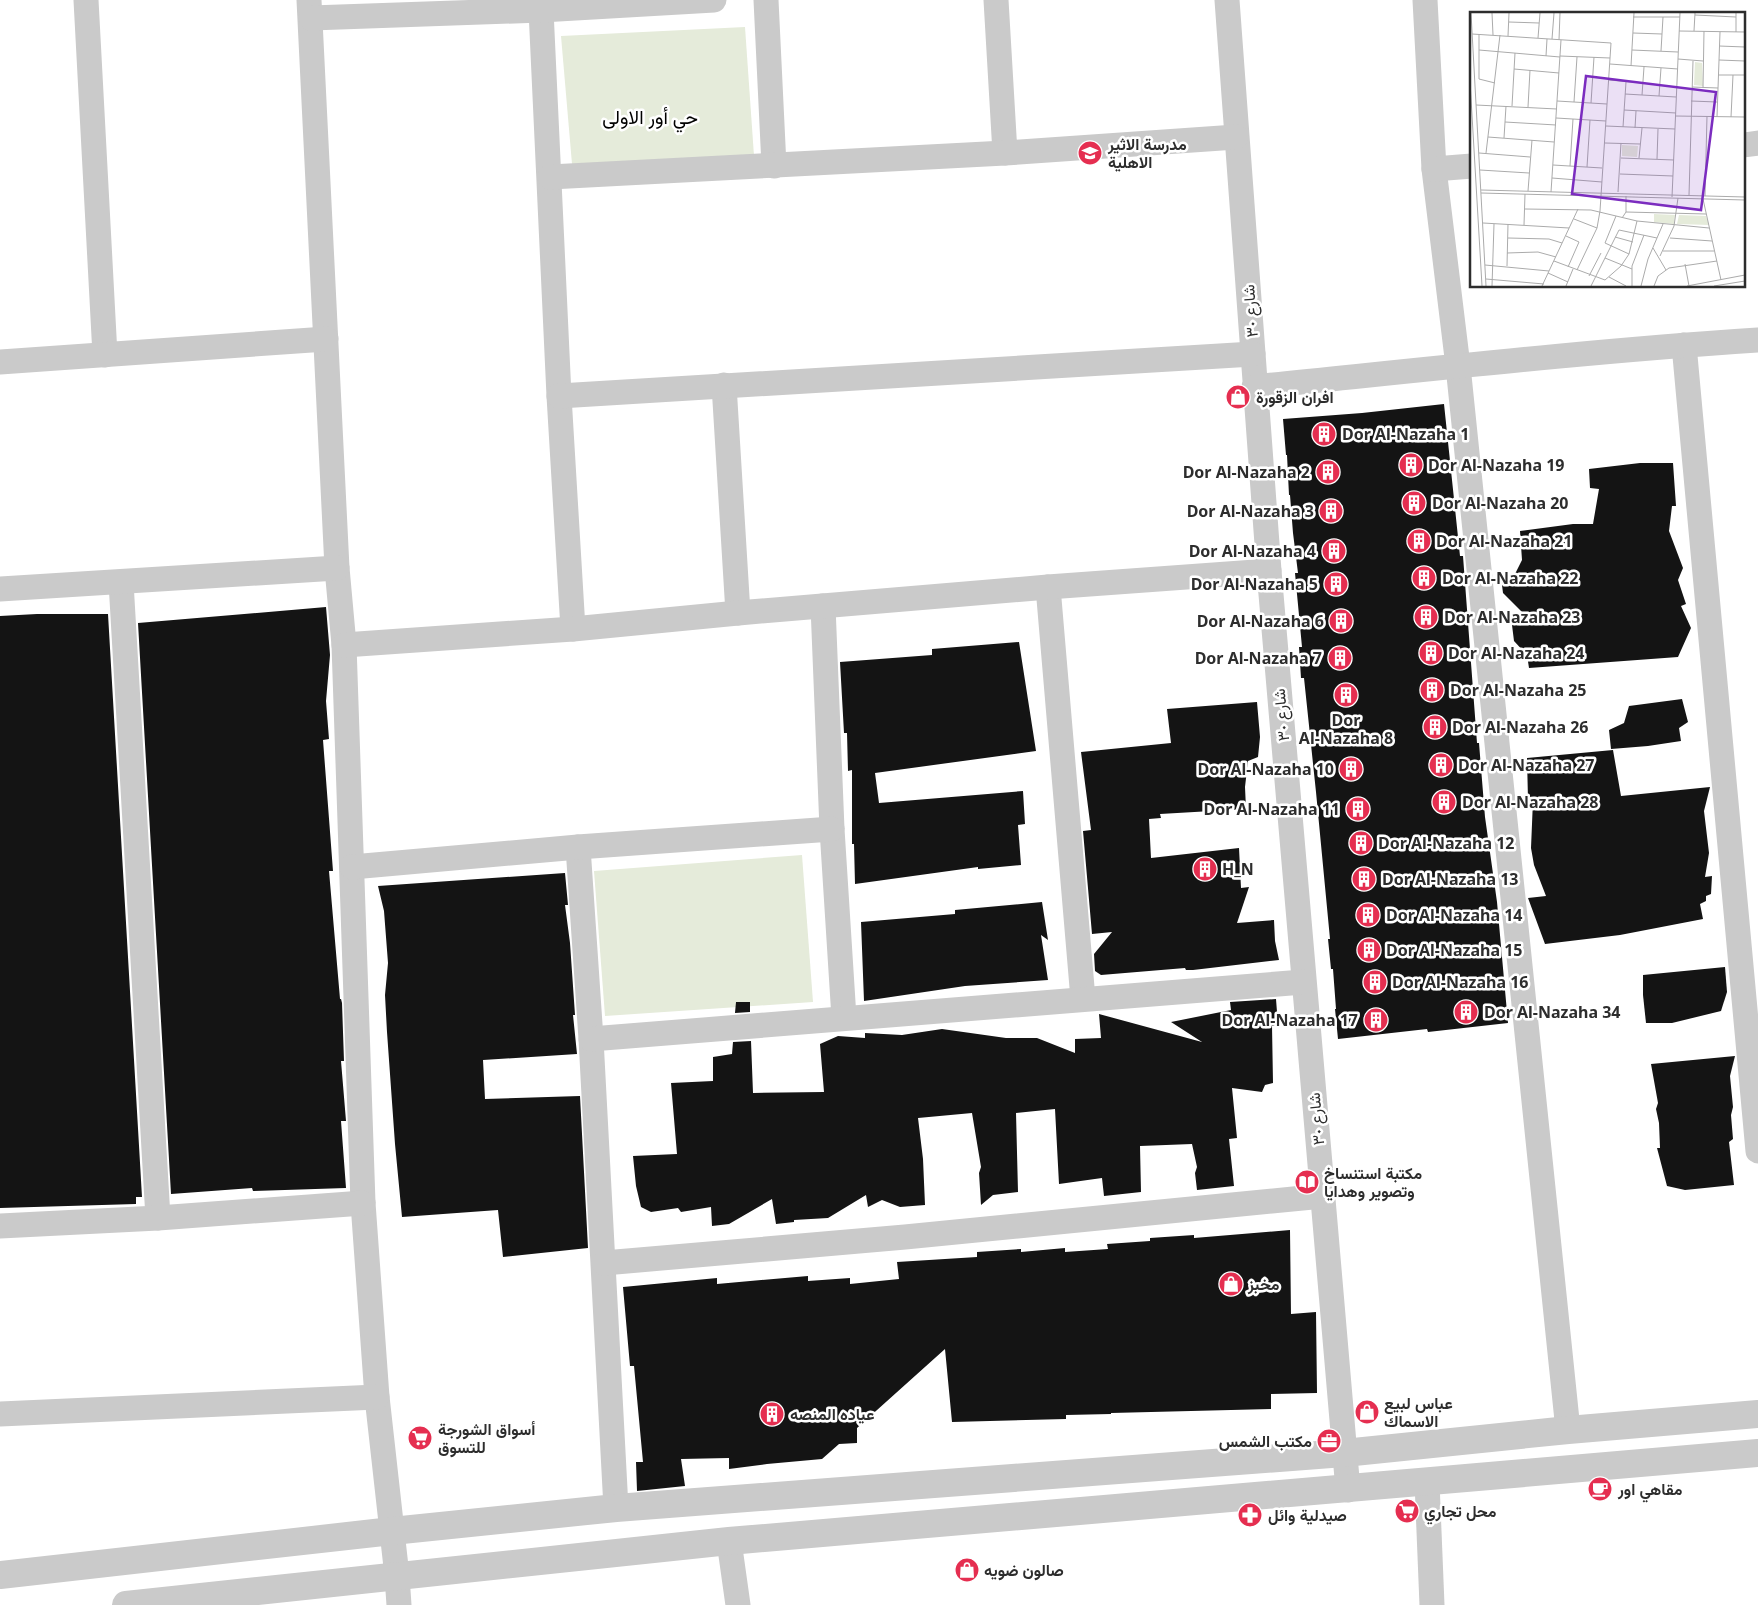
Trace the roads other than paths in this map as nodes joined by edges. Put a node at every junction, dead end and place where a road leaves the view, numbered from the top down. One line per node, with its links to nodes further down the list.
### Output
1 (86, 0): 19 (street)
2 (714, 0): 8 (street)
3 (766, 0): 11 (street)
4 (996, 0): 10 (street)
5 (1227, 0): 9 (street, شارع ٣٠)
6 (1425, 0): 13 (street)
7 (310, 9): 8 (street); 15 (street)
8 (541, 10): 14 (street)
9 (1236, 137): 10 (street); 18 (street, شارع ٣٠)
10 (1005, 153): 11 (street)
11 (774, 166): 14 (street)
12 (1470, 166): 13 (street)
13 (1434, 169): 21 (street)
14 (550, 177): 24 (street)
15 (326, 340): 19 (street); 25 (street)
16 (1758, 340): 17 (street)
17 (1684, 345): 21 (street); 41 (street)
18 (1253, 354): 22 (street); 23 (street, شارع ٣٠)
19 (105, 355): 20 (street)
20 (0, 362)
21 (1458, 366): 23 (street); 50 (street)
22 (724, 385): 24 (street); 31 (street)
23 (1254, 388): 26 (street, شارع ٣٠)
24 (559, 396): 32 (street)
25 (337, 568): 27 (street); 33 (street)
26 (1269, 571): 28 (street); 37 (street, شارع ٣٠)
27 (121, 582): 29 (street); 44 (street)
28 (1048, 587): 30 (street); 38 (street)
29 (0, 588)
30 (823, 606): 31 (street); 34 (street)
31 (738, 613): 32 (street)
32 (573, 629): 33 (street)
33 (344, 645): 36 (street)
34 (832, 829): 35 (street); 39 (street)
35 (578, 847): 36 (street); 40 (street)
36 (352, 867): 43 (street)
37 (1303, 982): 38 (street); 42 (street, شارع ٣٠)
38 (1083, 1000): 39 (street)
39 (844, 1018): 40 (street)
40 (591, 1039): 46 (street)
41 (1758, 1151)
42 (1323, 1196): 46 (street); 51 (street, شارع ٣٠)
43 (363, 1203): 44 (street); 47 (street)
44 (158, 1218): 45 (street)
45 (0, 1226)
46 (604, 1263): 55 (street)
47 (377, 1397): 48 (street); 56 (street)
48 (0, 1414)
49 (1758, 1414): 50 (street)
50 (1568, 1430): 51 (street)
51 (1344, 1453): 54 (street, شارع ٣٠); 55 (street)
52 (1758, 1454): 53 (street)
53 (1426, 1482): 54 (street); 63 (street)
54 (1348, 1490): 57 (street)
55 (616, 1508): 56 (street)
56 (392, 1531): 58 (street); 59 (street)
57 (729, 1542): 59 (street); 62 (street)
58 (0, 1576)
59 (397, 1576): 60 (street); 61 (street)
60 (126, 1605)
61 (399, 1605)
62 (738, 1605)
63 (1432, 1605)

